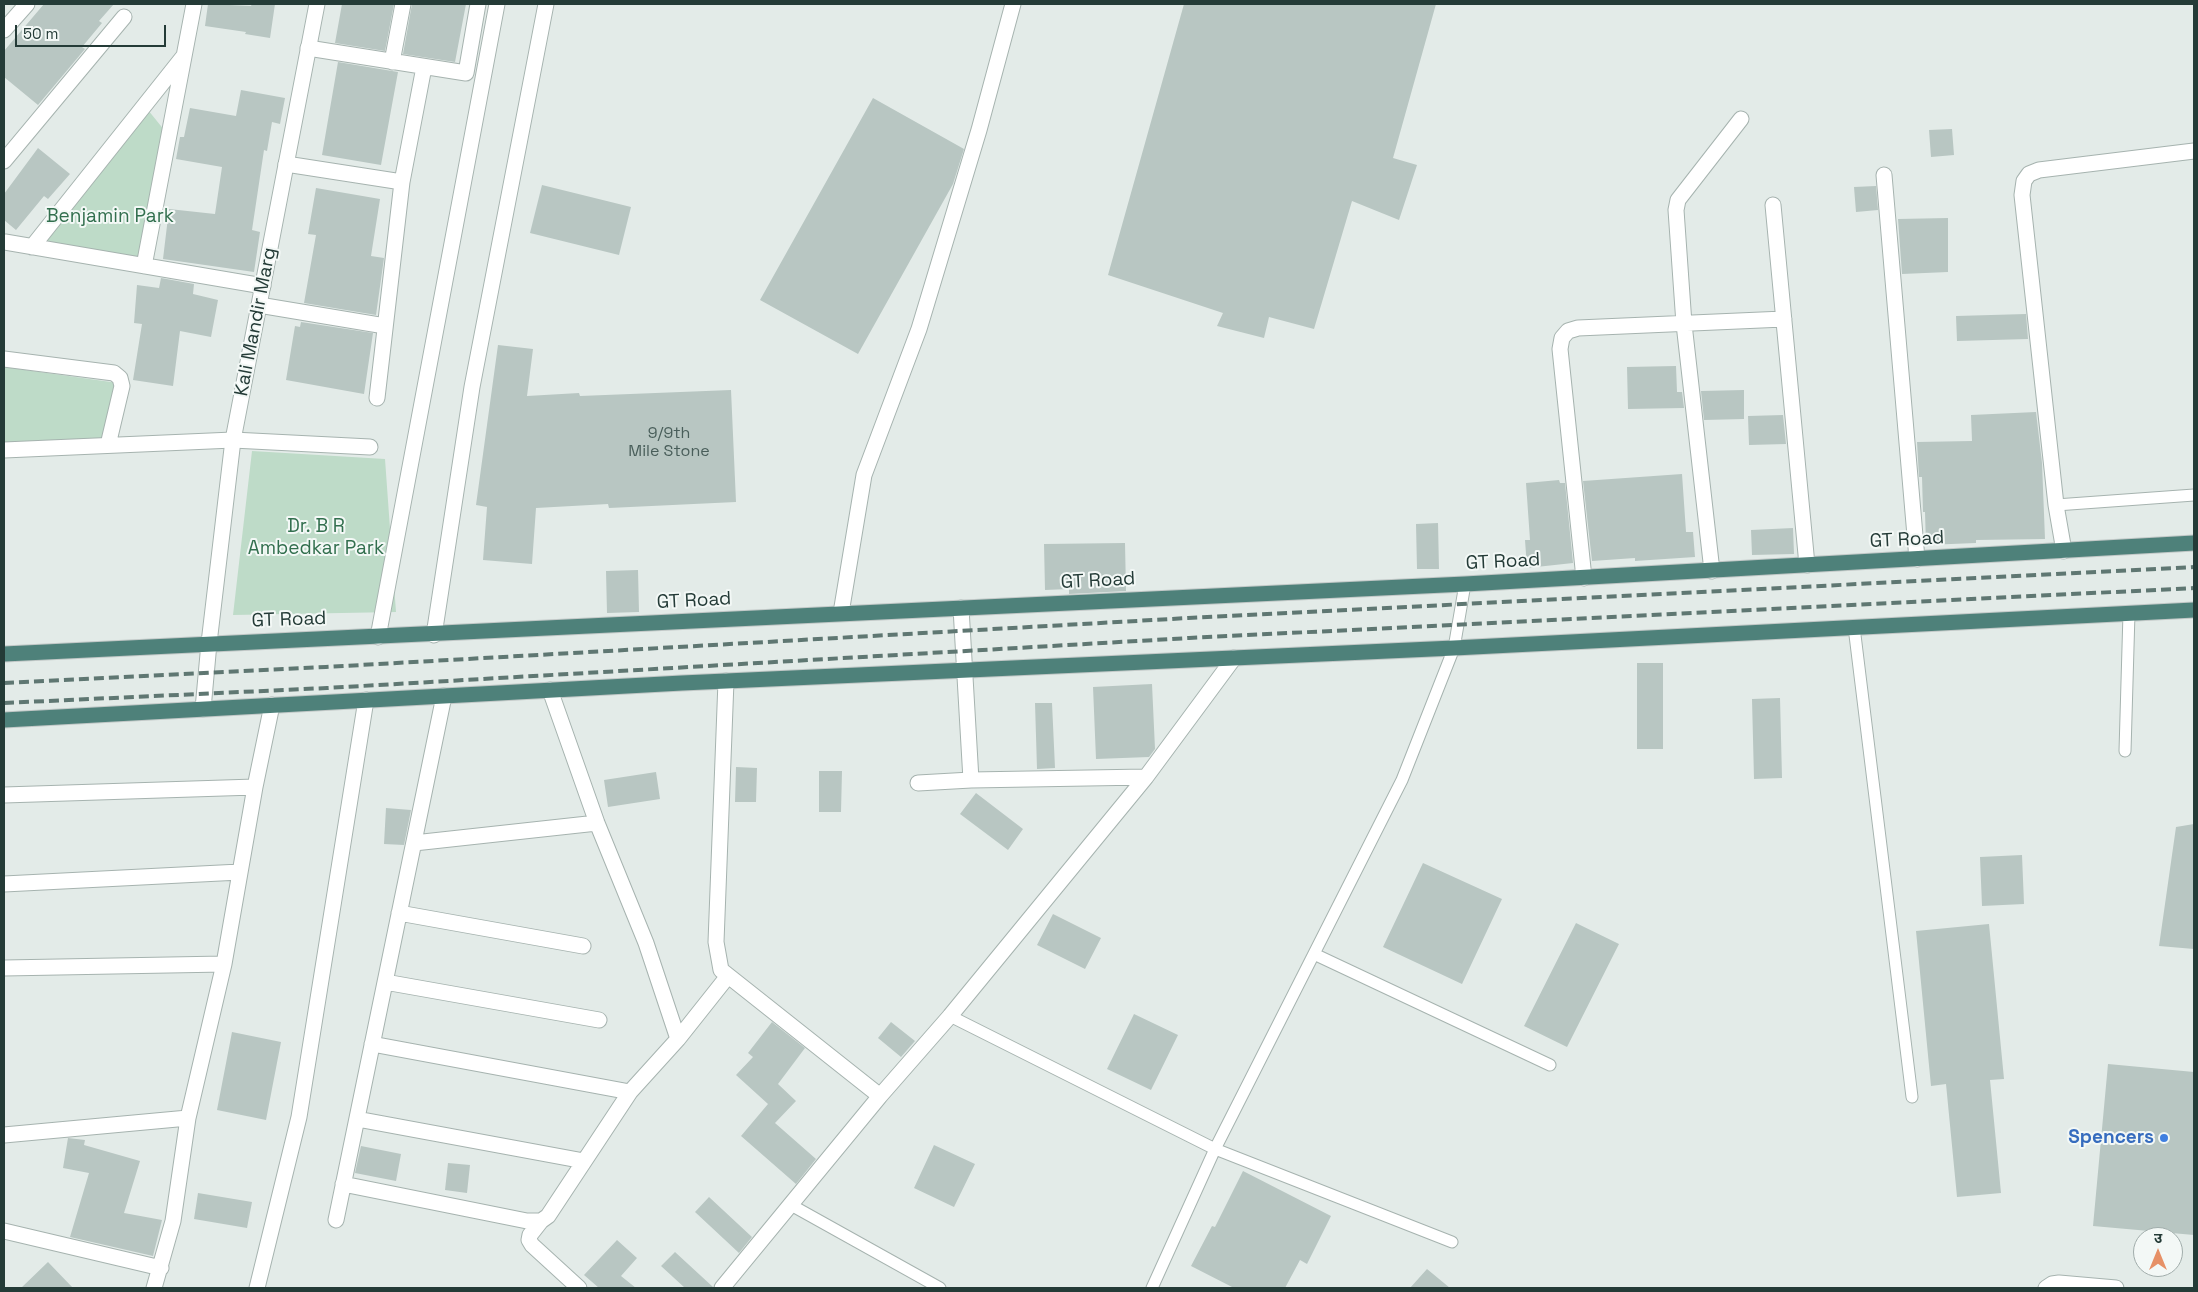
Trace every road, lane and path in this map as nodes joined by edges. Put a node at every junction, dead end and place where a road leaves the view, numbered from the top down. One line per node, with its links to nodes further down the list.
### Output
1 (27, 4): 9 (street)
2 (194, 4): 13 (street)
3 (317, 4): 12 (street, Kali Mandir Marg)
4 (403, 4): 14 (street)
5 (478, 4): 15 (street)
6 (497, 4): 52 (street)
7 (546, 4): 51 (street)
8 (1013, 4): 48 (street)
9 (14, 10): 11 (street)
10 (124, 17): 18 (street)
11 (4, 30)
12 (308, 48): 14 (street); 19 (street, Kali Mandir Marg)
13 (186, 54): 24 (street); 25 (street)
14 (392, 62): 15 (street)
15 (424, 66): 21 (street)
16 (1741, 120): 29 (street)
17 (2194, 151): 38 (street)
18 (4, 161)
19 (286, 164): 21 (street); 26 (street, Kali Mandir Marg)
20 (1884, 175): 41 (street)
21 (402, 182): 30 (street)
22 (1773, 205): 28 (street)
23 (5, 242): 24 (street)
24 (32, 247): 25 (street)
25 (144, 266): 26 (street)
26 (262, 286): 27 (street, Kali Mandir Marg)
27 (259, 304): 30 (street); 33 (street, Kali Mandir Marg)
28 (1784, 319): 29 (street); 42 (street)
29 (1684, 324): 43 (street); 44 (street)
30 (385, 326): 32 (street)
31 (4, 358): 34 (street)
32 (377, 398)
33 (233, 440): 34 (street); 35 (street); 53 (street, Kali Mandir Marg)
34 (108, 445): 36 (street)
35 (370, 447)
36 (4, 450)
37 (2194, 495): 38 (lane)
38 (2056, 505): 40 (street)
39 (2194, 543): 40 (highway, GT Road)
40 (2064, 551): 41 (highway, GT Road)
41 (1917, 559): 42 (highway, GT Road)
42 (1808, 565): 43 (highway, GT Road)
43 (1712, 571): 44 (highway, GT Road)
44 (1584, 578): 45 (highway, GT Road)
45 (1464, 584): 46 (highway, GT Road); 54 (lane)
46 (960, 608): 48 (highway, GT Road); 57 (street)
47 (2194, 610): 49 (highway)
48 (841, 613): 51 (highway, GT Road)
49 (2129, 613): 50 (highway); 65 (lane)
50 (1854, 627): 54 (highway); 89 (lane)
51 (434, 635): 52 (highway, GT Road)
52 (378, 637): 53 (highway, GT Road)
53 (209, 643): 55 (highway, GT Road); 63 (street, Kali Mandir Marg)
54 (1454, 648): 56 (highway); 77 (lane)
55 (4, 654)
56 (1234, 658): 57 (highway); 66 (street)
57 (966, 670): 58 (highway); 67 (street)
58 (726, 681): 59 (highway); 80 (street)
59 (550, 690): 60 (highway); 71 (street)
60 (444, 696): 61 (highway); 72 (street)
61 (366, 700): 62 (highway); 103 (street)
62 (272, 706): 63 (highway); 69 (street)
63 (203, 709): 64 (highway)
64 (4, 720)
65 (2125, 751)
66 (1146, 777): 67 (street); 82 (street)
67 (971, 780): 68 (street)
68 (918, 783)
69 (254, 787): 70 (street); 73 (street)
70 (4, 795)
71 (597, 823): 72 (street); 84 (street)
72 (414, 843): 75 (street)
73 (240, 872): 74 (street); 78 (street)
74 (4, 884)
75 (399, 913): 76 (street); 81 (street)
76 (583, 946)
77 (1314, 954): 86 (lane); 93 (lane)
78 (224, 964): 79 (street); 90 (street)
79 (4, 968)
80 (728, 976): 84 (street); 88 (street)
81 (385, 982): 83 (street); 85 (street)
82 (950, 1016): 88 (street); 93 (lane)
83 (599, 1020)
84 (678, 1039): 87 (street)
85 (372, 1044): 87 (street); 91 (street)
86 (1550, 1066)
87 (630, 1092): 94 (street)
88 (880, 1096): 96 (street)
89 (1912, 1097)
90 (188, 1118): 92 (street); 101 (street)
91 (357, 1119): 94 (street); 95 (street)
92 (4, 1135)
93 (1215, 1149): 100 (lane); 107 (lane)
94 (584, 1161): 98 (street)
95 (343, 1184): 97 (street); 98 (street)
96 (791, 1205): 105 (street); 106 (lane)
97 (336, 1220)
98 (541, 1221): 104 (street)
99 (4, 1231): 101 (street)
100 (1452, 1242)
101 (161, 1268): 102 (street)
102 (154, 1288)
103 (257, 1288)
104 (579, 1288)
105 (722, 1288)
106 (940, 1288)
107 (1152, 1288)
108 (2046, 1288): 109 (street)
109 (2116, 1288)

